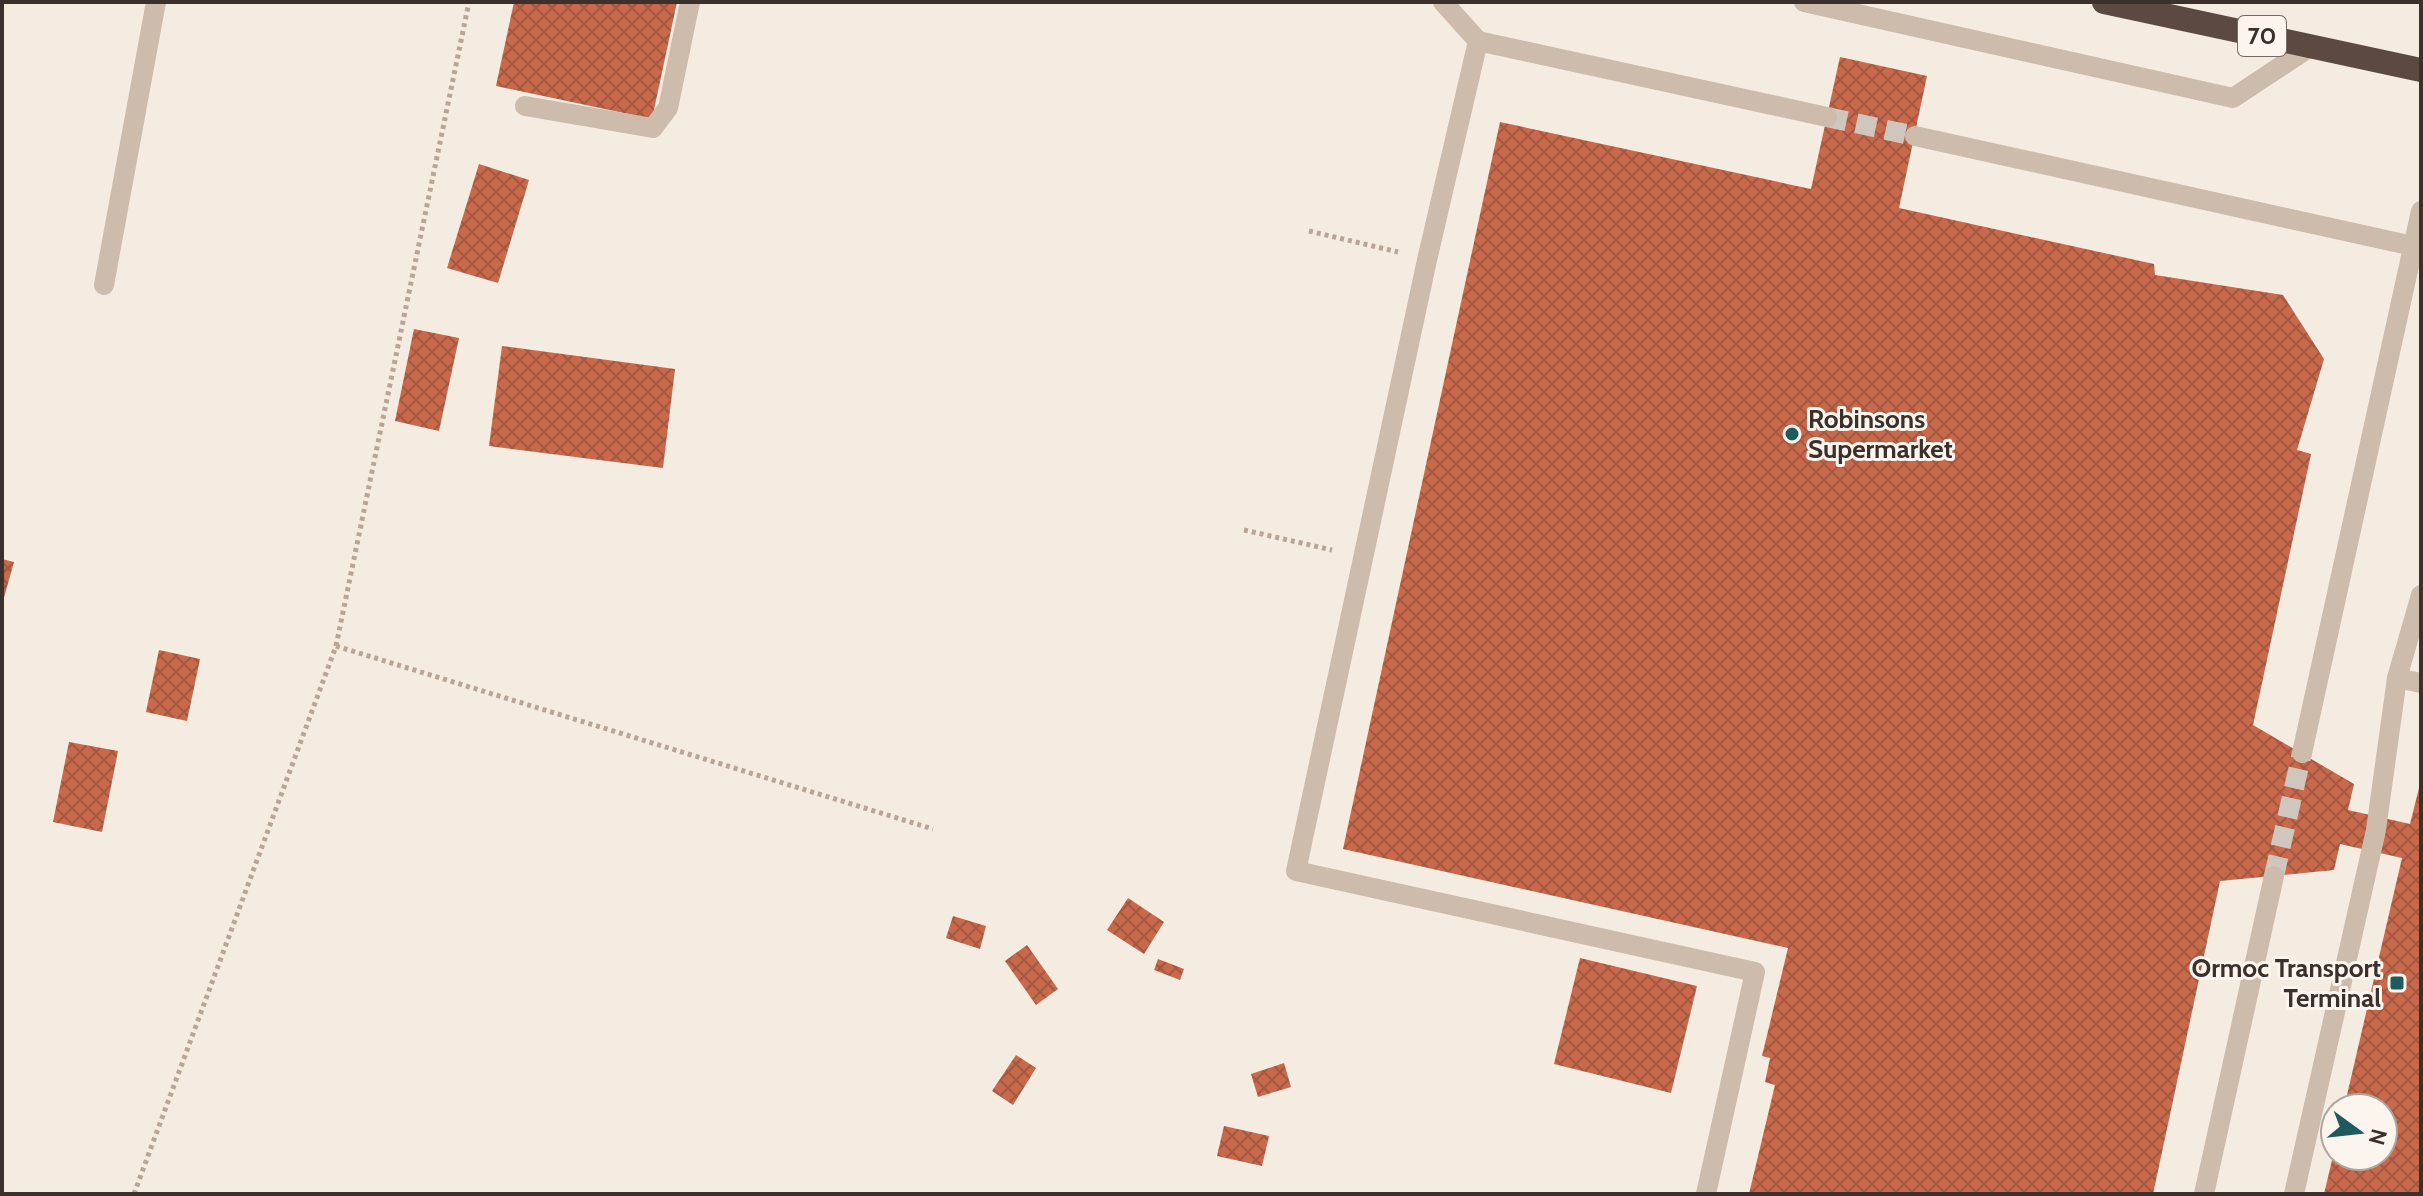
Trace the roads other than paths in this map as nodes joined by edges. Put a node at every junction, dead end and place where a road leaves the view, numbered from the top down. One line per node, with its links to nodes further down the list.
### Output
1 (156, 2): 14 (lane)
2 (690, 2): 9 (lane)
3 (1443, 2): 6 (lane)
4 (1804, 2): 7 (lane)
5 (2104, 2): 7 (highway, 70)
6 (1478, 41): 10 (lane); 20 (lane)
7 (2310, 47): 8 (highway, 70)
8 (2421, 70)
9 (525, 106)
10 (1827, 117)
11 (1915, 136): 13 (lane)
12 (2421, 211): 13 (lane)
13 (2413, 246): 18 (lane)
14 (104, 285)
15 (2421, 595): 16 (lane)
16 (2397, 678): 17 (lane); 22 (lane)
17 (2421, 683)
18 (2302, 753)
19 (2274, 876): 21 (lane)
20 (1706, 1194)
21 (2204, 1194)
22 (2294, 1194)

